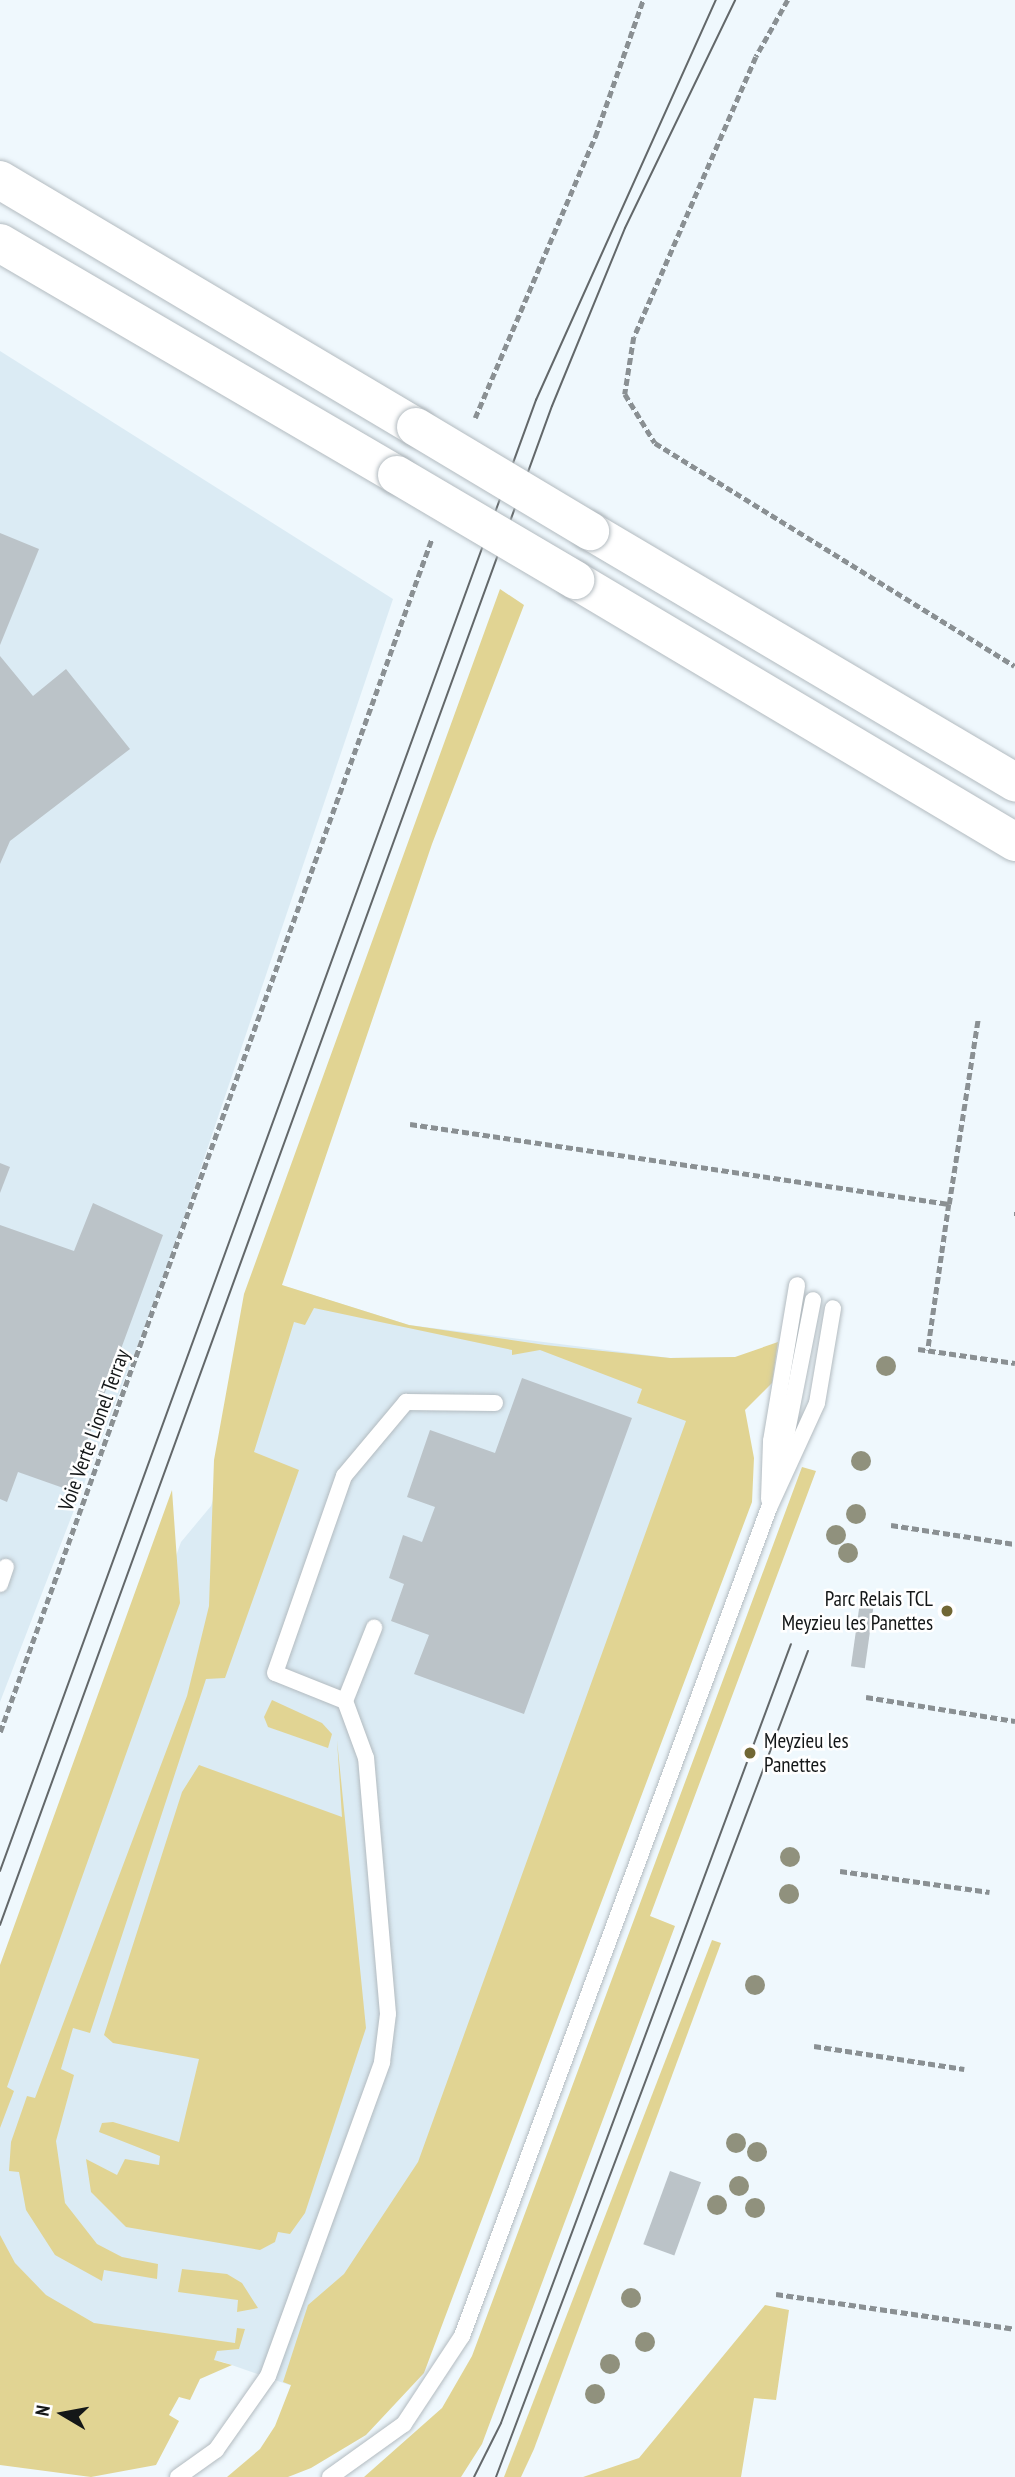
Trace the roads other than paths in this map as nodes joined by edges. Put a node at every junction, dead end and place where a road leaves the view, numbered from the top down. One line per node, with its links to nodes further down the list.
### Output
1 (0, 180): 3 (main road, bridge)
2 (0, 243): 4 (main road, bridge)
3 (1015, 782)
4 (1015, 842)
5 (797, 1285): 9 (lane)
6 (813, 1300): 9 (lane)
7 (833, 1308): 9 (lane)
8 (495, 1404): 13 (lane)
9 (769, 1508): 15 (lane)
10 (6, 1567): 11 (lane)
11 (0, 1584)
12 (374, 1628): 13 (lane)
13 (345, 1701): 14 (lane)
14 (178, 2477)
15 (330, 2477)

